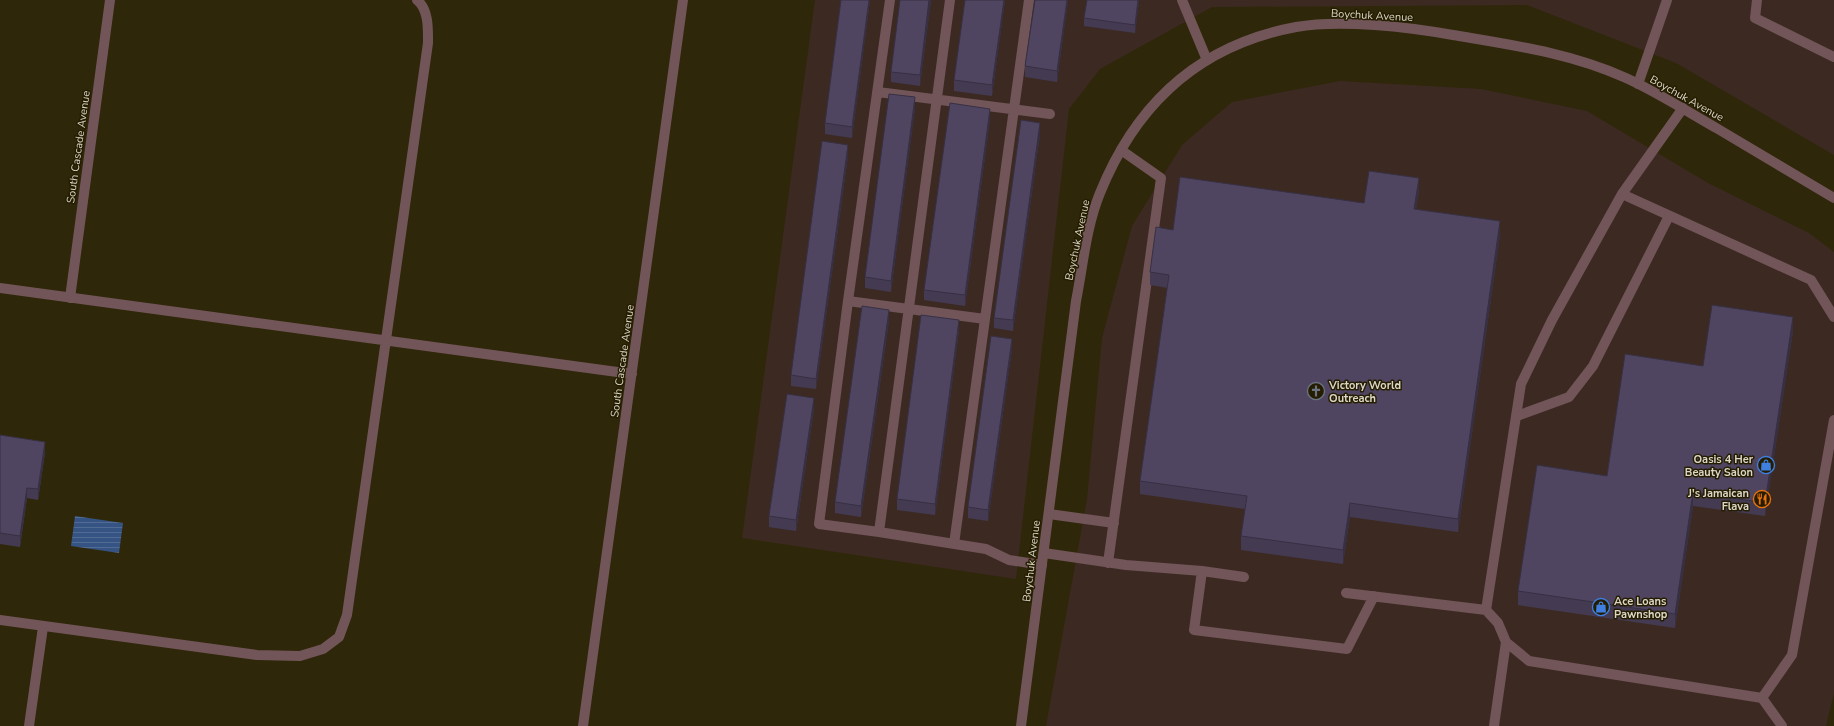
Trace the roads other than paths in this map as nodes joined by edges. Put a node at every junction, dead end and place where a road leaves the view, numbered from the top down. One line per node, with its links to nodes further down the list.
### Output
1 (110, 0): 23 (street, South Cascade Avenue)
2 (417, 0): 28 (street)
3 (683, 0): 29 (street, South Cascade Avenue)
4 (890, 0): 13 (street)
5 (950, 0): 14 (street)
6 (1029, 0): 16 (street)
7 (1182, 0): 11 (street)
8 (1667, 0): 12 (street)
9 (1757, 0): 10 (street)
10 (1834, 57)
11 (1207, 60): 12 (street, Boychuk Avenue); 18 (street, Boychuk Avenue)
12 (1638, 84): 15 (street, Boychuk Avenue)
13 (878, 92): 14 (street); 24 (street)
14 (937, 99): 16 (street); 25 (street)
15 (1682, 108): 19 (street); 20 (street, Boychuk Avenue)
16 (1014, 109): 17 (street); 27 (street)
17 (1050, 114)
18 (1121, 150): 32 (street, Boychuk Avenue); 33 (street)
19 (1622, 194): 21 (street); 30 (street)
20 (1834, 198)
21 (1669, 216): 26 (street); 30 (street)
22 (0, 288): 23 (street)
23 (70, 298): 28 (street)
24 (848, 301): 25 (street); 34 (street)
25 (909, 309): 27 (street); 34 (street)
26 (1834, 317)
27 (985, 319): 35 (street)
28 (386, 340): 29 (street); 45 (street)
29 (632, 374): 49 (street, South Cascade Avenue)
30 (1517, 416): 43 (street)
31 (1834, 420): 47 (street)
32 (1049, 514): 33 (street); 36 (street, Boychuk Avenue)
33 (1114, 523): 37 (street)
34 (879, 532): 35 (street)
35 (954, 544): 38 (street)
36 (1044, 553): 37 (street); 38 (street, Boychuk Avenue)
37 (1108, 563): 39 (street)
38 (1042, 565): 50 (street, Boychuk Avenue)
39 (1202, 571): 40 (street); 42 (street)
40 (1244, 577)
41 (1346, 593): 42 (street)
42 (1374, 596): 43 (street)
43 (1486, 610): 46 (street)
44 (0, 620): 45 (street)
45 (43, 627): 48 (street)
46 (1506, 642): 47 (street); 51 (street)
47 (1762, 698): 52 (street)
48 (29, 726)
49 (583, 726)
50 (1021, 726)
51 (1494, 726)
52 (1782, 726)

